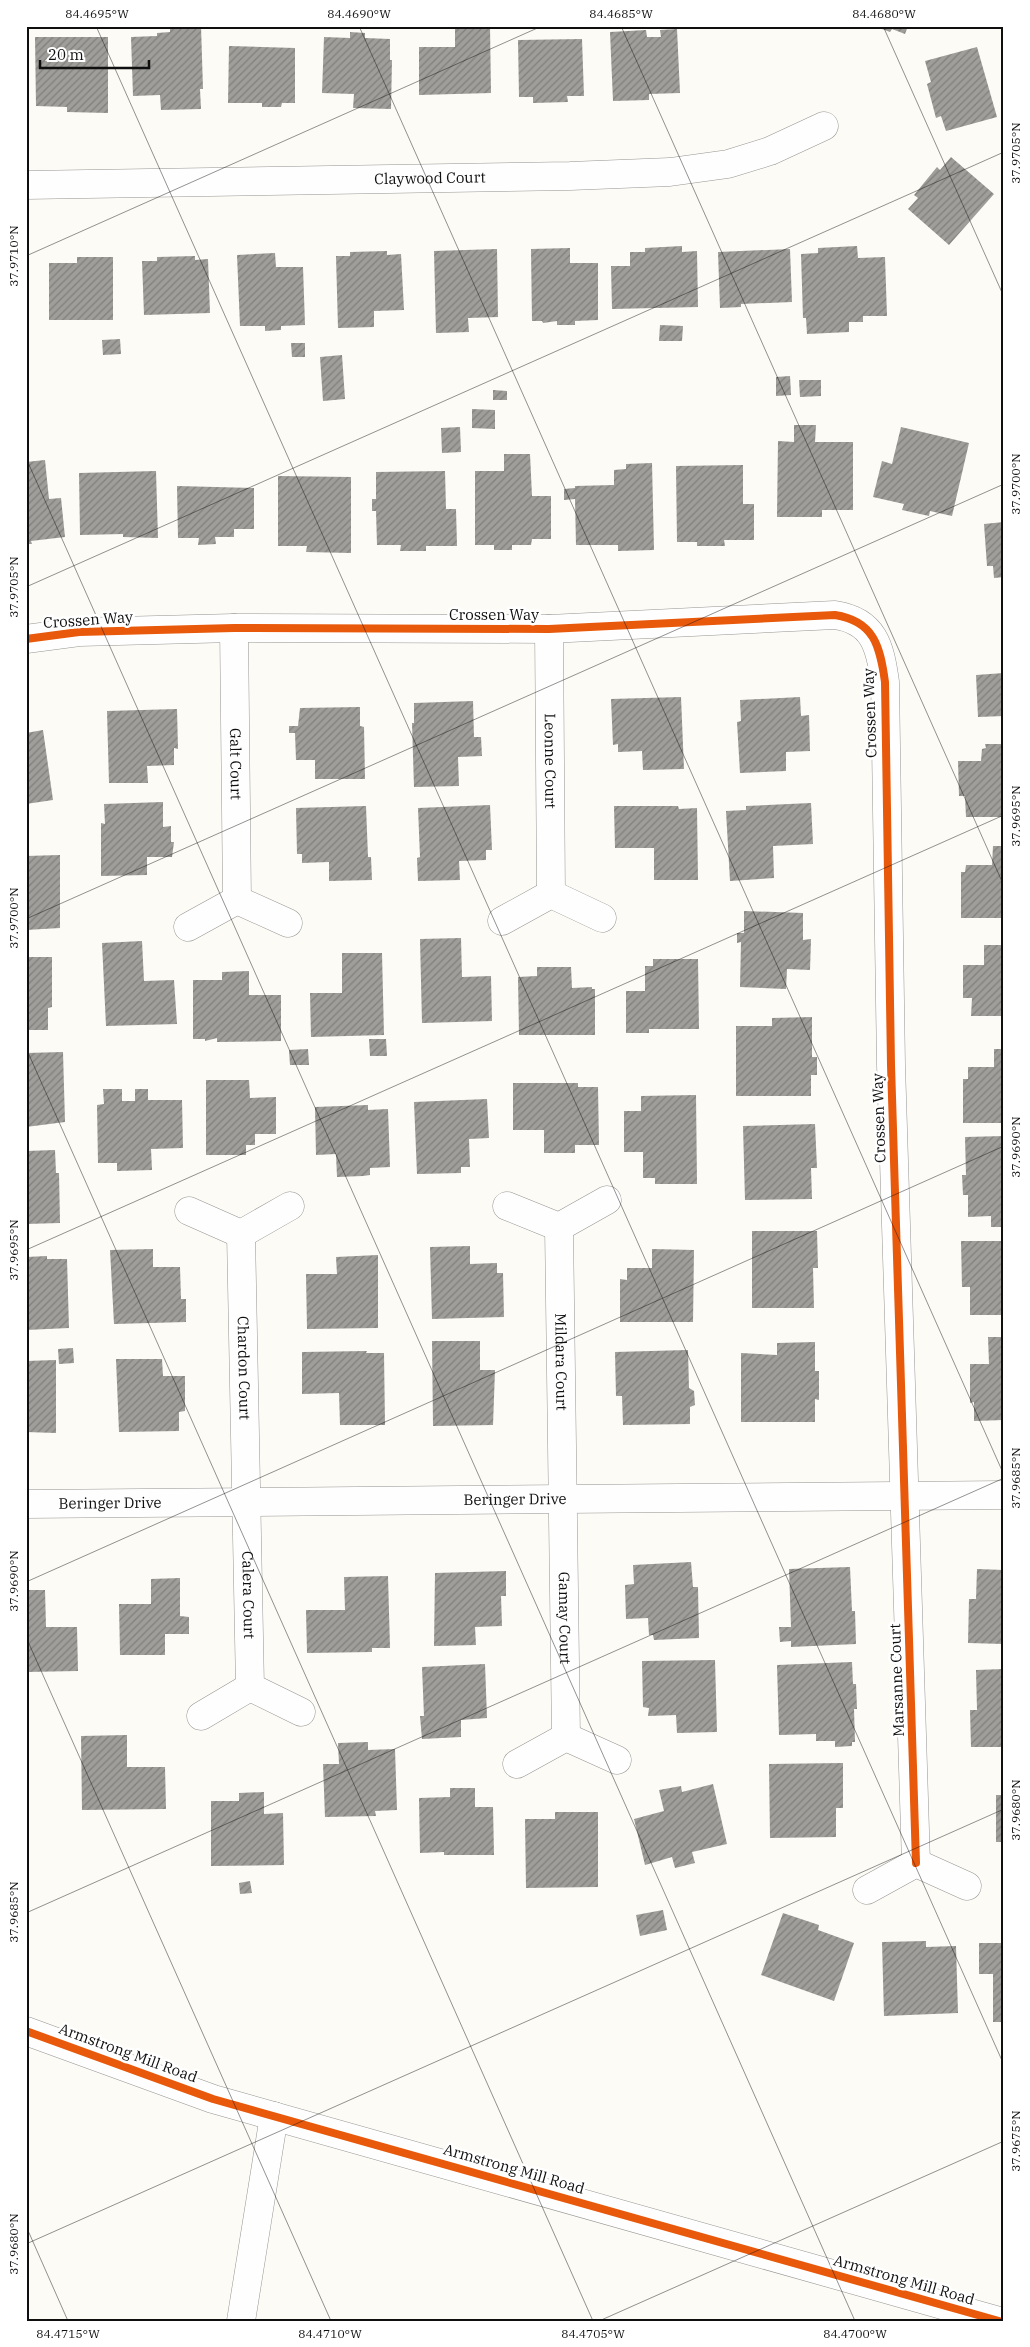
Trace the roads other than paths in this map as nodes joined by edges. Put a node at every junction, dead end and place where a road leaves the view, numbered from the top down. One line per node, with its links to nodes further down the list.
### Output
1 (824, 126): 2 (street, Claywood Court)
2 (26, 185)
3 (234, 628): 4 (street, Crossen Way); 5 (street, Crossen Way); 7 (street, Galt Court)
4 (548, 629): 6 (street, Leonne Court); 19 (street, Crossen Way)
5 (26, 639)
6 (552, 894): 8 (street); 9 (street)
7 (237, 900): 10 (street); 11 (street)
8 (602, 918)
9 (502, 921)
10 (288, 923)
11 (188, 927)
12 (607, 1200): 16 (street)
13 (290, 1206): 17 (street)
14 (507, 1206): 16 (street)
15 (189, 1211): 17 (street)
16 (559, 1227): 20 (street, Mildara Court)
17 (241, 1234): 21 (street, Chardon Court)
18 (1004, 1494): 19 (street, Beringer Drive)
19 (905, 1496): 20 (street, Beringer Drive); 29 (street, Marsanne Court)
20 (562, 1498): 21 (street, Beringer Drive); 26 (street, Gamay Court)
21 (247, 1503): 22 (street, Beringer Drive); 23 (street, Calera Court)
22 (26, 1504)
23 (250, 1687): 24 (street); 25 (street)
24 (301, 1712)
25 (201, 1716)
26 (566, 1738): 27 (street); 28 (street)
27 (616, 1760)
28 (517, 1764)
29 (916, 1863): 30 (street); 31 (street)
30 (967, 1886)
31 (867, 1890)
32 (26, 2031): 33 (street, Armstrong Mill Road)
33 (274, 2116): 34 (street); 35 (street, Armstrong Mill Road)
34 (241, 2321)
35 (999, 2321)

